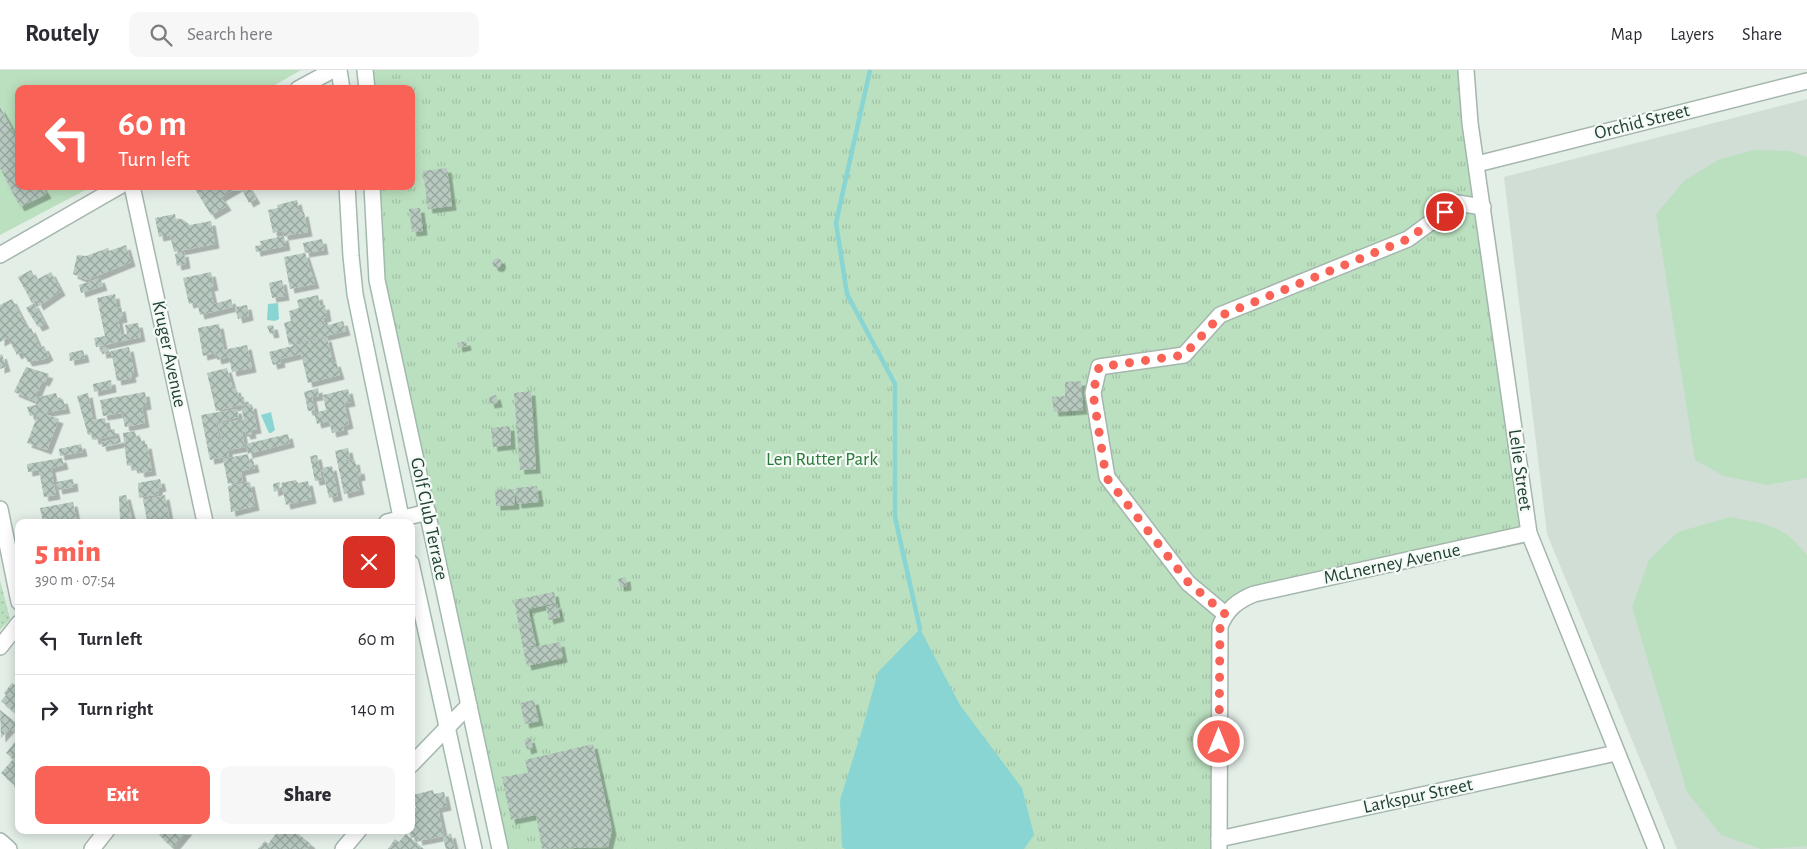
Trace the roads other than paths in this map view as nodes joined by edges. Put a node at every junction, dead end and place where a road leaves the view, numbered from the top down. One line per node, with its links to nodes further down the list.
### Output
1 (332, 70): 6 (street)
2 (339, 70): 7 (street)
3 (365, 70): 8 (street)
4 (1466, 70): 9 (street, Lelie Street)
5 (1807, 81): 9 (street, Orchid Street)
6 (305, 85)
7 (341, 85)
8 (367, 85)
9 (1477, 164): 14 (street, Lelie Street)
10 (113, 190): 15 (street)
11 (133, 190): 18 (street, Kruger Avenue)
12 (347, 190): 19 (street, Golf Club Terrace)
13 (372, 190): 17 (street, Golf Club Terrace)
14 (1483, 207): 21 (street, Lelie Street); 24 (street)
15 (0, 255)
16 (0, 508): 23 (street)
17 (428, 512): 20 (street); 27 (street, Golf Club Terrace)
18 (204, 519)
19 (397, 519)
20 (404, 519)
21 (1529, 534): 24 (street, McLnerney Avenue); 29 (street, Lelie Street)
22 (415, 580): 28 (street, Golf Club Terrace)
23 (15, 582)
24 (1225, 614): 34 (street)
25 (15, 628): 26 (street)
26 (0, 647)
27 (469, 705): 28 (street); 39 (street, Golf Club Terrace)
28 (448, 728): 30 (street); 38 (street, Golf Club Terrace)
29 (1616, 753): 34 (street, Larkspur Street); 40 (street, Lelie Street)
30 (415, 761)
31 (104, 834): 36 (street)
32 (355, 834): 37 (street)
33 (0, 842): 35 (street)
34 (1219, 844)
35 (9, 849)
36 (92, 849)
37 (343, 849)
38 (474, 849)
39 (500, 849)
40 (1656, 849)

